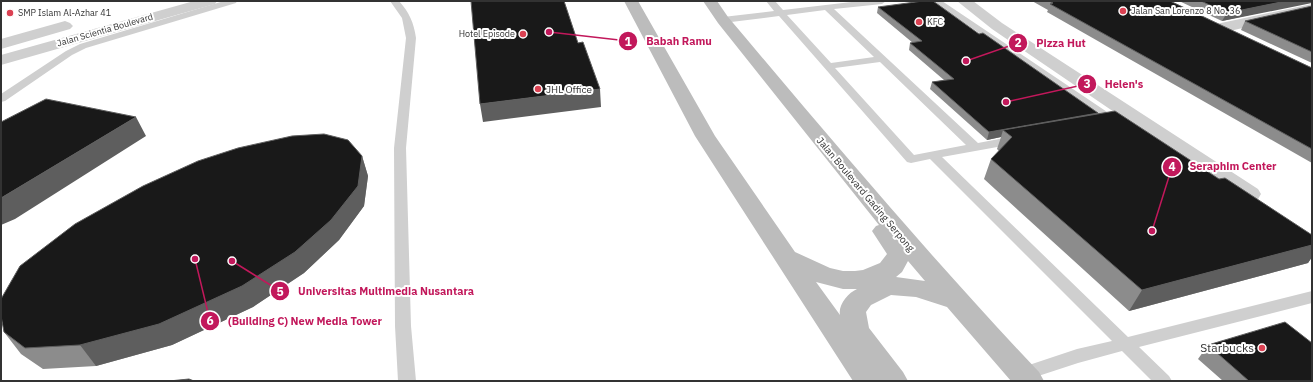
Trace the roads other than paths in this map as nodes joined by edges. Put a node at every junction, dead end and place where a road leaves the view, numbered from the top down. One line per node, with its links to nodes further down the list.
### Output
1 (158, 1): 13 (street, Jalan Scientia Boulevard)
2 (210, 1): 20 (street, Jalan Scientia Boulevard)
3 (233, 1): 22 (lane)
4 (394, 1): 36 (lane)
5 (630, 1): 31 (main road)
6 (710, 1): 15 (main road, Jalan Boulevard Gading Serpong)
7 (770, 1): 14 (lane)
8 (882, 1): 11 (lane)
9 (936, 1): 23 (lane)
10 (964, 1): 30 (street)
11 (828, 8): 14 (lane); 19 (lane)
12 (1312, 8): 17 (street)
13 (124, 10)
14 (781, 13): 15 (lane); 21 (lane)
15 (723, 20): 26 (main road, Jalan Boulevard Gading Serpong)
16 (78, 23): 18 (street, Jalan Scientia Boulevard)
17 (1242, 38)
18 (1, 44)
19 (882, 58): 21 (lane); 28 (lane)
20 (1, 60)
21 (829, 66): 29 (lane)
22 (1, 99)
23 (1117, 122): 24 (lane); 25 (lane)
24 (1097, 125)
25 (1128, 130)
26 (820, 138): 31 (main road); 33 (main road, Jalan Boulevard Gading Serpong)
27 (1029, 138): 28 (lane)
28 (975, 147): 29 (lane)
29 (932, 154): 34 (lane)
30 (1266, 205)
31 (785, 256): 37 (main road)
32 (1312, 298): 34 (lane)
33 (956, 300): 35 (main road, Jalan Boulevard Gading Serpong); 38 (main road)
34 (1125, 345): 35 (lane); 39 (lane)
35 (1026, 378)
36 (407, 381)
37 (869, 381)
38 (893, 381)
39 (1163, 381)

